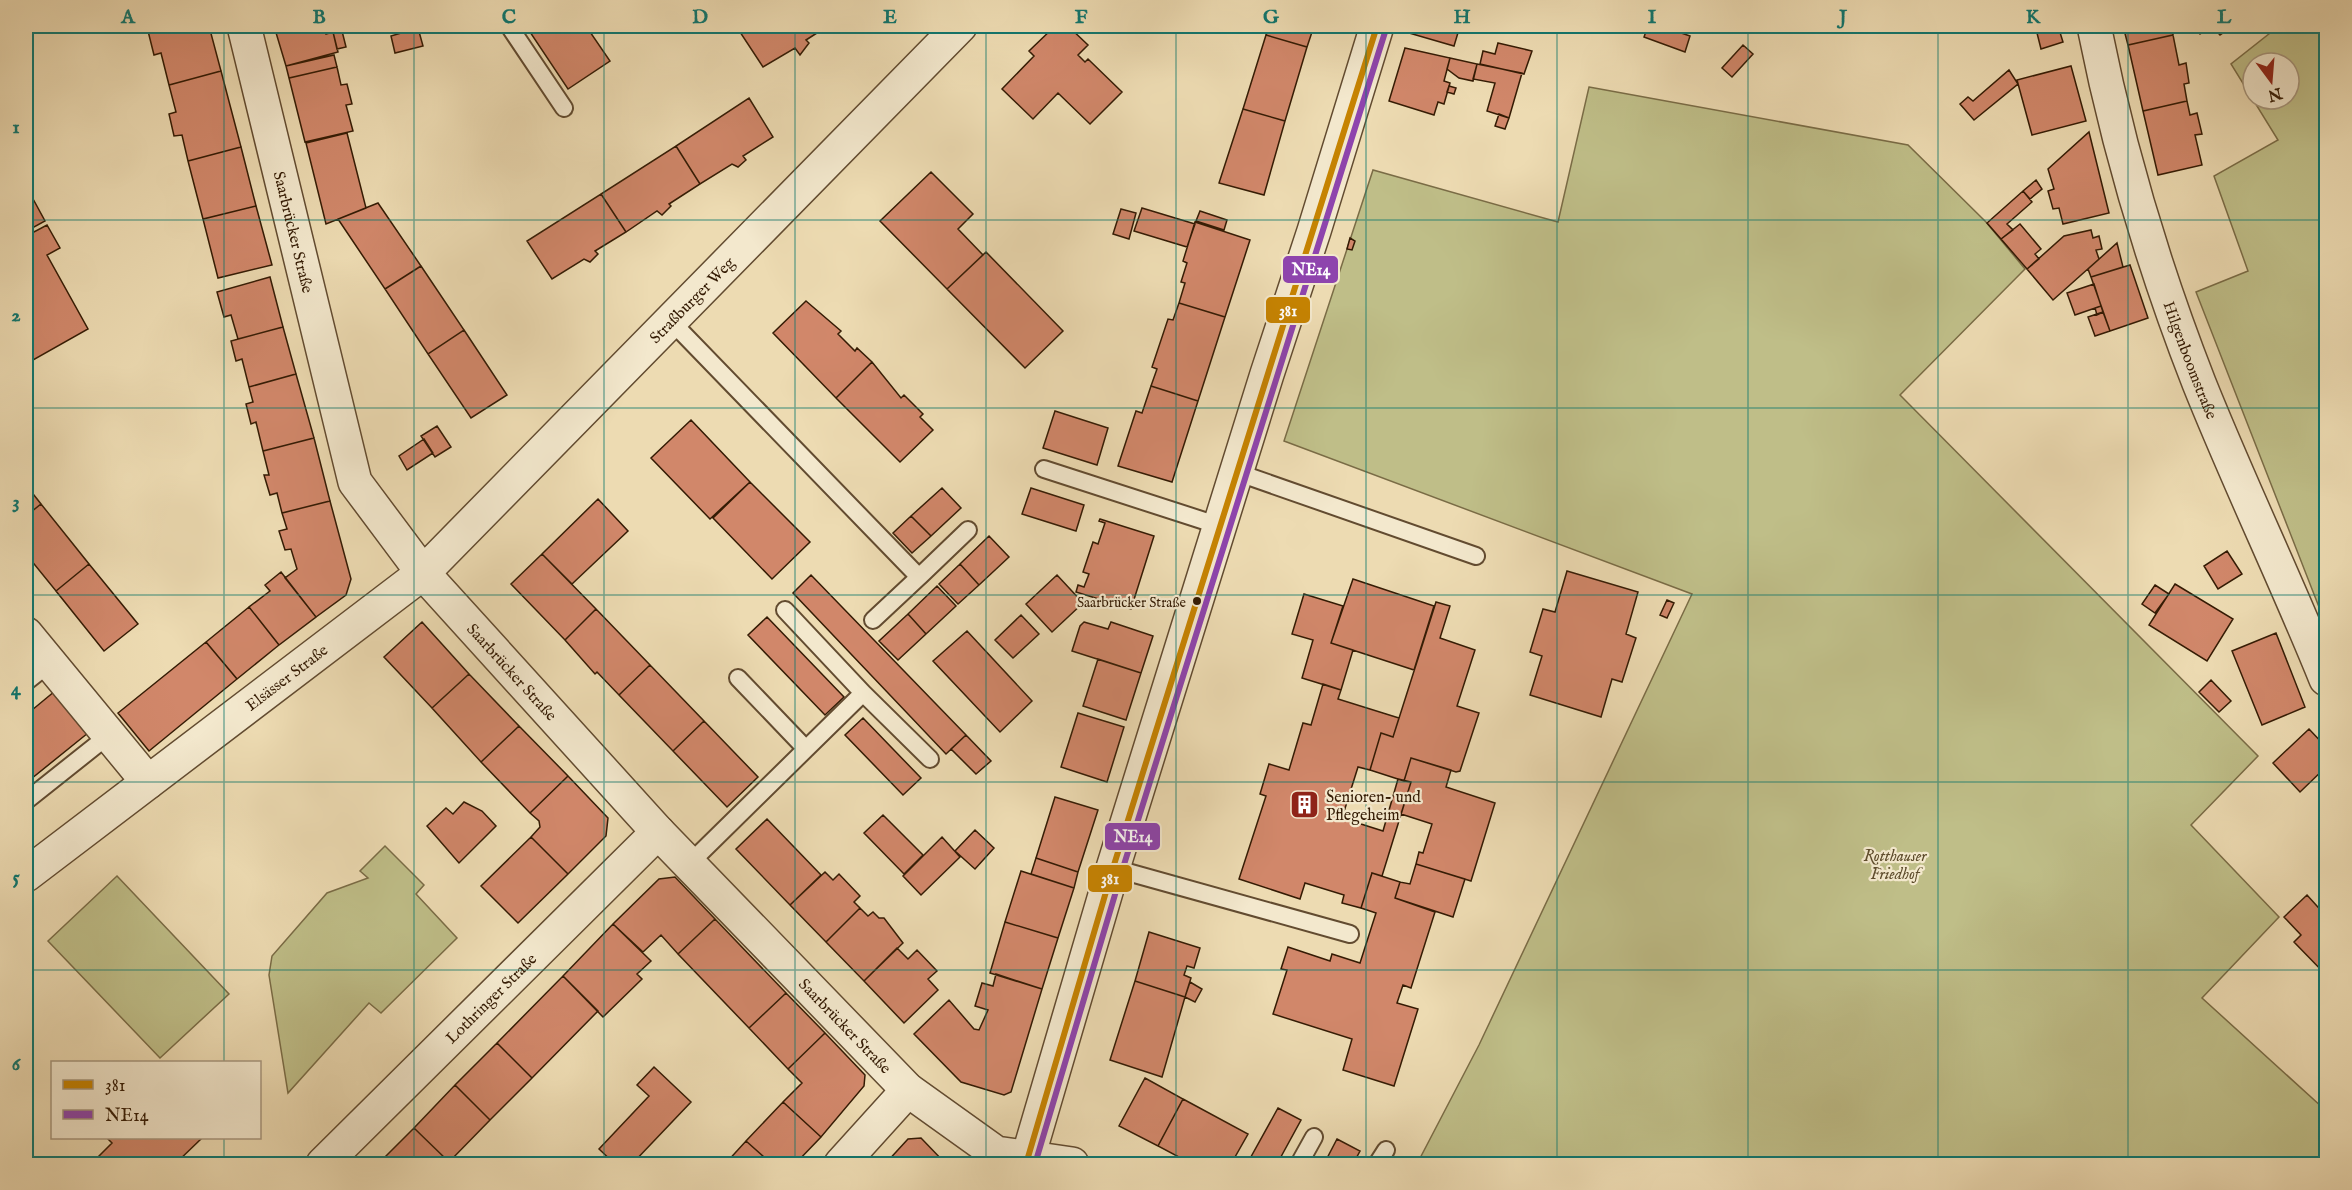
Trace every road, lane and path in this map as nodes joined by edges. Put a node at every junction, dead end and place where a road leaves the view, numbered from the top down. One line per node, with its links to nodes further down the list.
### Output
1 (244, 26): 13 (street, Saarbrücker Straße)
2 (509, 26): 6 (lane)
3 (960, 26): 7 (street, Straßburger Weg)
4 (1377, 26): 9 (street)
5 (2094, 26): 20 (street, Hilgenboomstraße)
6 (564, 108)
7 (670, 320): 13 (street, Straßburger Weg); 14 (lane)
8 (1044, 469): 10 (lane)
9 (1236, 472): 10 (street); 12 (lane)
10 (1220, 526): 29 (street)
11 (968, 530): 14 (lane)
12 (1476, 556)
13 (423, 573): 25 (street, Elsässer Straße); 27 (street, Saarbrücker Straße)
14 (919, 576): 16 (lane)
15 (785, 610): 21 (lane)
16 (873, 620)
17 (26, 634): 18 (street)
18 (38, 673): 22 (street)
19 (738, 678): 23 (lane)
20 (2326, 679)
21 (863, 693): 23 (lane); 24 (lane)
22 (110, 735): 25 (street); 26 (lane)
23 (806, 749): 28 (lane)
24 (930, 759)
25 (148, 782): 30 (street, Elsässer Straße)
26 (26, 801)
27 (658, 832): 28 (street, Saarbrücker Straße); 35 (street, Lothringer Straße)
28 (689, 864): 32 (street, Saarbrücker Straße)
29 (1113, 868): 31 (lane); 34 (street)
30 (26, 875)
31 (1350, 934)
32 (908, 1090): 34 (street, Saarbrücker Straße); 36 (street)
33 (1314, 1137): 38 (lane)
34 (1027, 1161): 37 (street, Saarbrücker Straße)
35 (324, 1164)
36 (841, 1164)
37 (1072, 1164)
38 (1299, 1164)

